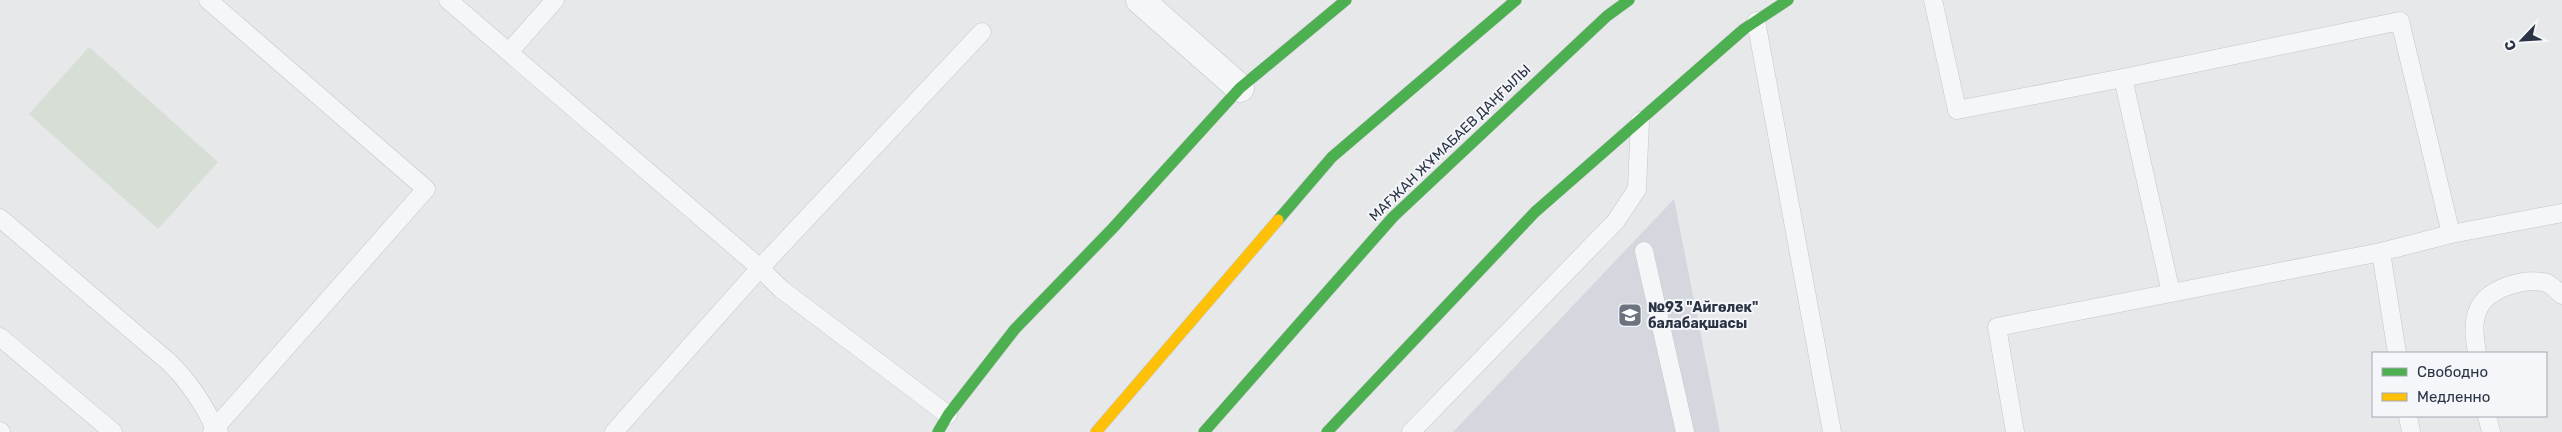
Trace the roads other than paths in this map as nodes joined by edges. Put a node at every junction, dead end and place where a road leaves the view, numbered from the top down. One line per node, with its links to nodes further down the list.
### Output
1 (208, 0): 31 (lane)
2 (448, 0): 12 (lane)
3 (555, 0): 12 (lane)
4 (1140, 0): 14 (street)
5 (1346, 0): 14 (street)
6 (1516, 0): 35 (street)
7 (1629, 0): 36 (street, МАҒЖАН ЖҰМАБАЕВ ДАҢҒЫЛЫ)
8 (1788, 0): 10 (street)
9 (1933, 0): 13 (lane)
10 (1756, 22): 15 (street); 40 (lane)
11 (982, 32): 21 (lane)
12 (509, 52): 21 (lane)
13 (2123, 78): 18 (lane); 23 (lane)
14 (1240, 88): 28 (street)
15 (1640, 121): 37 (street); 38 (lane)
16 (2562, 212): 18 (lane)
17 (0, 218): 31 (lane)
18 (2451, 234): 20 (lane)
19 (1644, 251): 39 (lane)
20 (2381, 252): 23 (lane); 26 (lane)
21 (760, 268): 28 (lane); 33 (lane)
22 (2555, 282): 24 (lane); 27 (lane)
23 (2171, 293): 41 (lane)
24 (2562, 295)
25 (0, 337): 32 (lane)
26 (2398, 352)
27 (2477, 352)
28 (948, 415): 34 (street)
29 (2408, 417): 42 (lane)
30 (2487, 417): 43 (lane)
31 (215, 431)
32 (113, 432)
33 (614, 432)
34 (938, 432)
35 (1096, 432)
36 (1204, 432)
37 (1327, 432)
38 (1411, 432)
39 (1685, 432)
40 (1832, 432)
41 (2015, 432)
42 (2411, 432)
43 (2491, 432)

